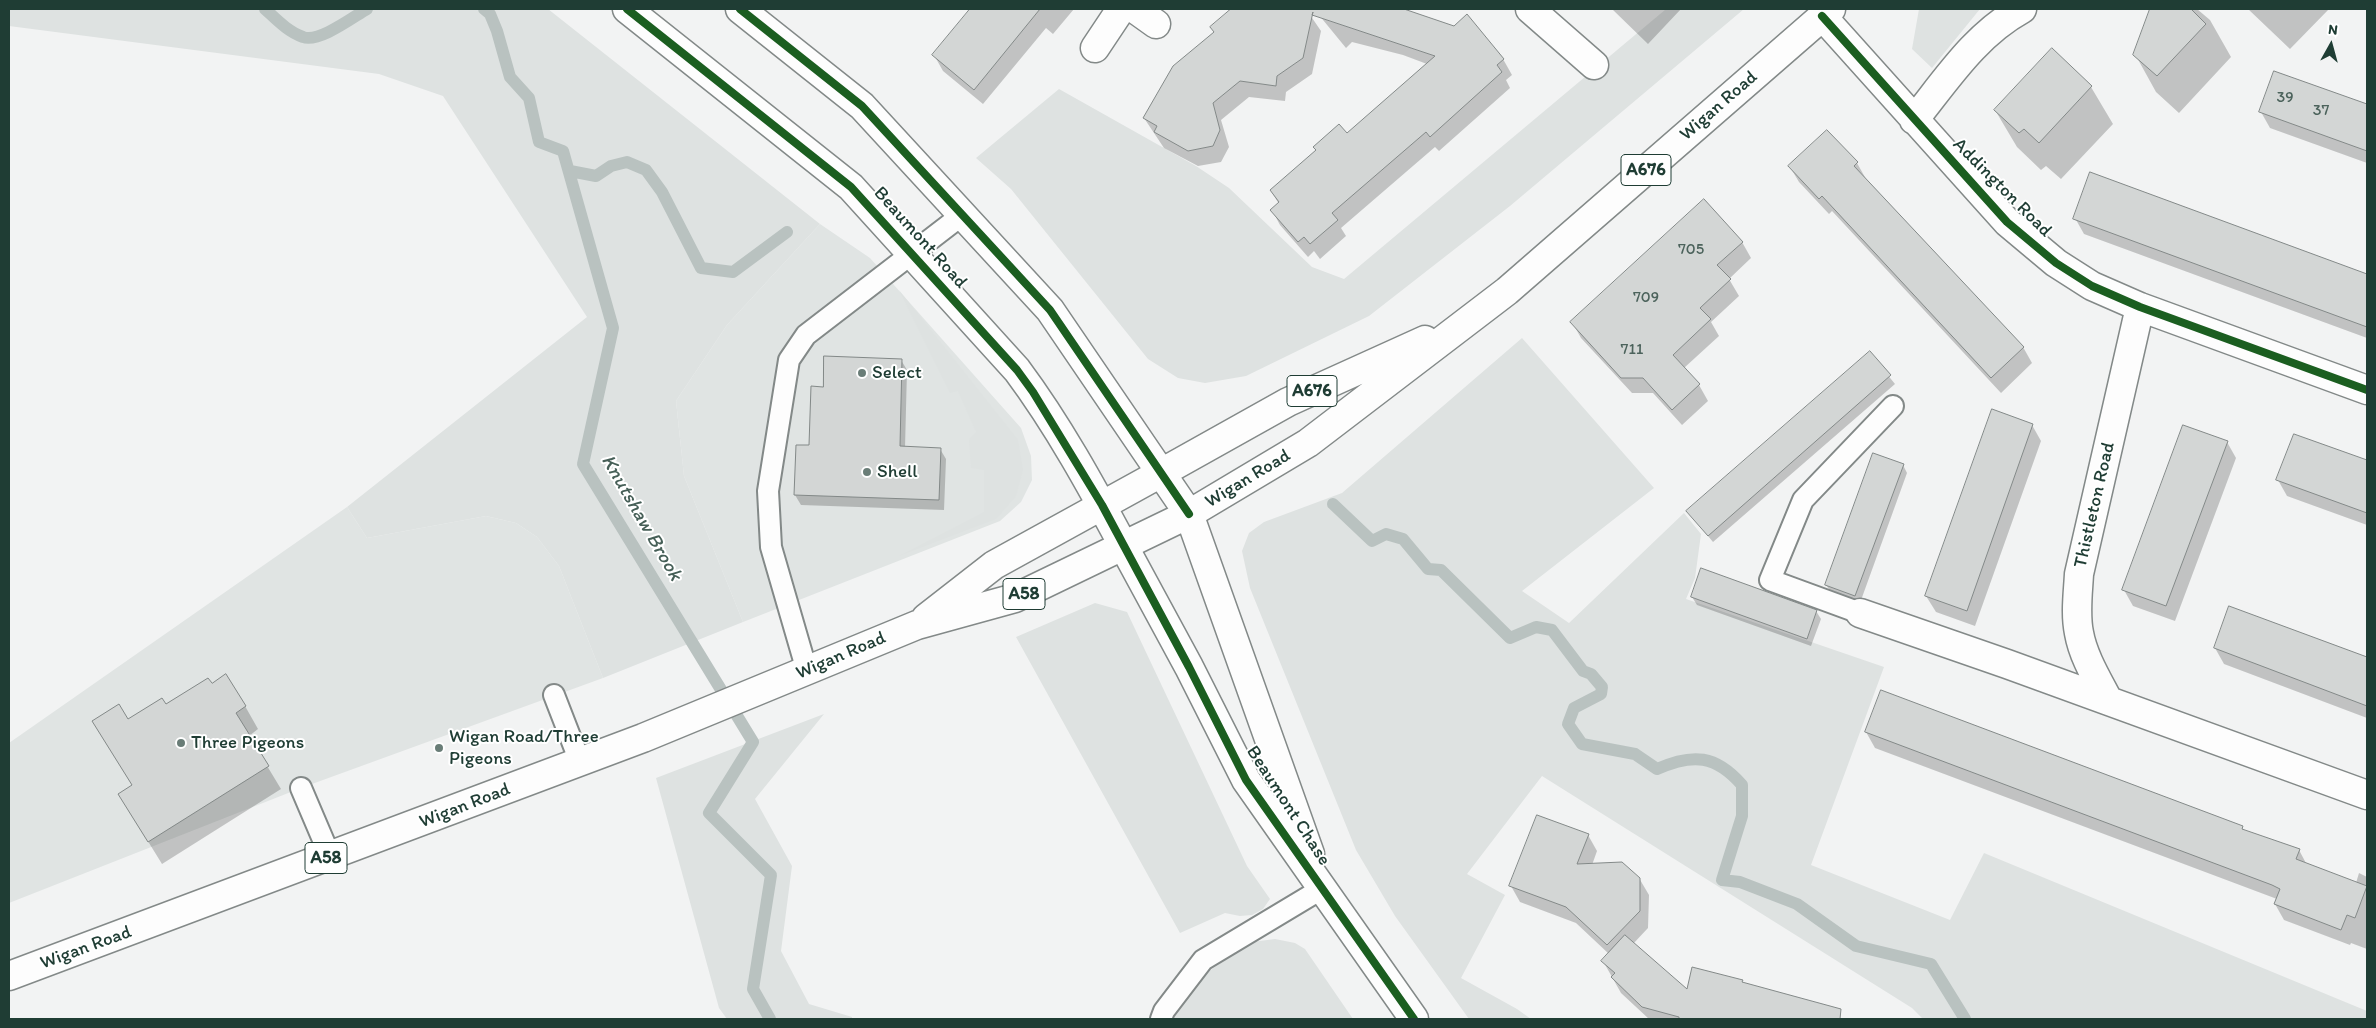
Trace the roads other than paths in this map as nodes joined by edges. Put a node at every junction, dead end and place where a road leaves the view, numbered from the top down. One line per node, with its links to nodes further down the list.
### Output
1 (627, 9): 11 (main road, Beaumont Road)
2 (740, 9): 10 (main road)
3 (1121, 9): 7 (main road)
4 (1530, 9): 8 (main road)
5 (2022, 9): 9 (main road)
6 (1826, 13): 9 (main road, Addington Road); 13 (main road, Wigan Road / A676)
7 (1095, 48)
8 (1594, 65)
9 (1914, 120): 12 (main road, Addington Road)
10 (962, 215): 11 (lane); 16 (main road)
11 (912, 253): 17 (main road, Beaumont Road); 22 (lane)
12 (2140, 307): 14 (main road, Addington Road); 24 (main road, Thistleton Road)
13 (1469, 320): 16 (main road, Wigan Road / A676); 18 (main road, Wigan Road / A676)
14 (2367, 390)
15 (1893, 406): 20 (lane)
16 (1161, 473): 17 (main road, Wigan Road / A58); 18 (main road)
17 (1102, 505): 19 (main road, Beaumont Road); 21 (main road, Wigan Road / A58)
18 (1189, 514): 19 (main road, Wigan Road / A58); 29 (main road, Beaumont Chase)
19 (1124, 547): 21 (main road, Wigan Road / A58); 29 (main road, Beaumont Chase)
20 (1860, 613): 24 (main road)
21 (917, 625): 22 (main road, Wigan Road / A58)
22 (807, 671): 25 (main road, Wigan Road / A58)
23 (554, 695): 25 (lane)
24 (2108, 700): 27 (main road)
25 (580, 762): 28 (main road, Wigan Road / A58)
26 (301, 788): 28 (lane)
27 (2367, 795)
28 (330, 856): 30 (main road, Wigan Road / A58)
29 (1322, 888): 31 (lane); 32 (main road, Beaumont Chase)
30 (9, 976)
31 (1161, 1019)
32 (1414, 1019)

